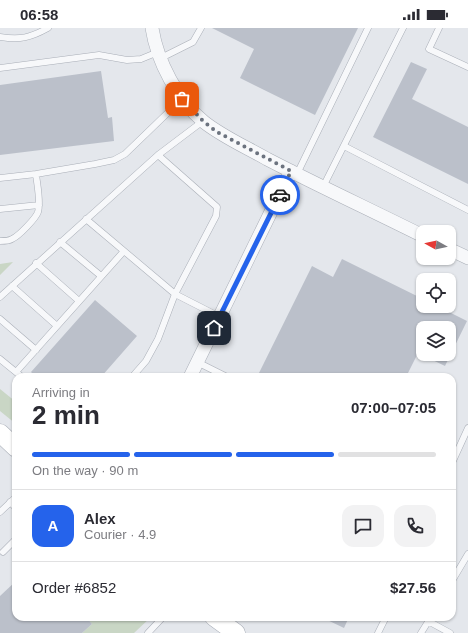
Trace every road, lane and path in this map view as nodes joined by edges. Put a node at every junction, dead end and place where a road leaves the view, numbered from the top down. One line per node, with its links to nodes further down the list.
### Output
1 (48, 28): 7 (lane)
2 (152, 28): 8 (street)
3 (200, 28): 8 (lane)
4 (368, 28): 15 (lane)
5 (403, 28): 13 (lane)
6 (439, 28): 9 (lane)
7 (0, 37)
8 (160, 55): 10 (lane); 11 (street)
9 (468, 67)
10 (0, 68)
11 (182, 99): 12 (street); 16 (lane)
12 (203, 121): 14 (lane); 15 (street)
13 (344, 146): 18 (lane); 21 (lane)
14 (158, 155): 22 (lane); 32 (lane)
15 (294, 173): 18 (street); 35 (street)
16 (36, 174): 17 (lane); 19 (lane)
17 (0, 178)
18 (323, 187): 23 (street)
19 (39, 205): 20 (lane); 24 (lane)
20 (0, 210)
21 (468, 210)
22 (86, 219): 25 (lane); 26 (lane)
23 (416, 233)
24 (0, 241)
25 (60, 242): 29 (lane); 30 (lane)
26 (124, 251): 30 (lane); 32 (lane)
27 (456, 252): 28 (street)
28 (468, 258)
29 (36, 263): 31 (lane); 34 (lane)
30 (101, 276): 34 (lane)
31 (12, 286): 33 (lane); 37 (lane)
32 (175, 294): 35 (lane); 42 (lane)
33 (0, 297)
34 (79, 301): 37 (lane)
35 (220, 317): 40 (street)
36 (0, 319): 38 (lane)
37 (57, 326): 38 (lane)
38 (36, 350): 41 (lane)
39 (0, 359): 41 (lane)
40 (198, 362): 43 (street); 44 (lane)
41 (16, 372)
42 (136, 373)
43 (192, 373)
44 (220, 373)
45 (468, 428): 46 (lane)
46 (456, 454)
47 (10, 502): 48 (lane)
48 (0, 512)
49 (12, 543): 50 (lane)
50 (3, 552)
51 (468, 554): 52 (lane)
52 (456, 574)
53 (159, 621): 59 (lane)
54 (210, 621): 60 (main road)
55 (220, 621): 61 (main road)
56 (384, 621): 62 (lane)
57 (428, 621): 63 (lane)
58 (432, 621): 64 (lane)
59 (148, 633)
60 (220, 633)
61 (236, 633)
62 (378, 633)
63 (421, 633)
64 (450, 633)

